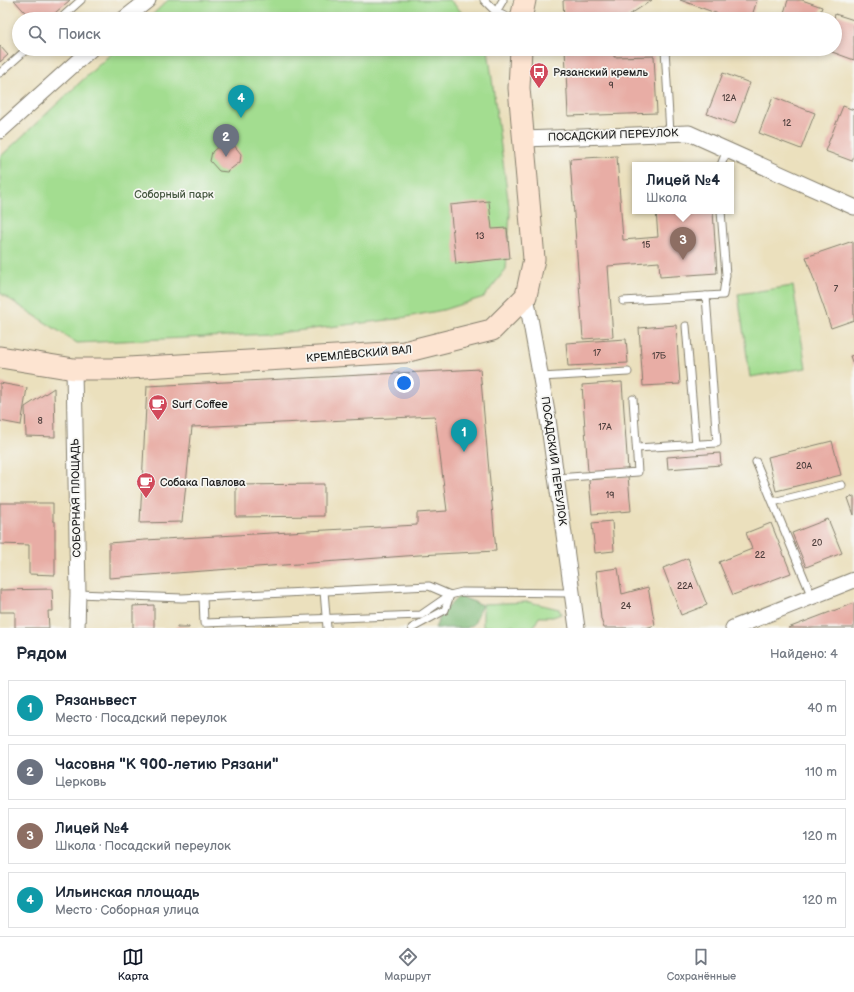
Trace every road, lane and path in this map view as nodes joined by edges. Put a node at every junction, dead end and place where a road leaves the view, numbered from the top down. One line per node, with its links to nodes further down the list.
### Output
1 (81, 0): 6 (lane)
2 (148, 0): 7 (street)
3 (484, 0): 8 (lane)
4 (502, 0): 8 (lane)
5 (525, 0): 9 (main road)
6 (68, 12)
7 (133, 12)
8 (496, 12)
9 (522, 12)
10 (19, 56): 14 (lane)
11 (83, 56): 15 (street)
12 (521, 56): 17 (main road)
13 (665, 56): 16 (lane)
14 (0, 73)
15 (0, 131)
16 (670, 133): 17 (street, ПОСАДСКИЙ ПЕРЕУЛОК); 18 (street, ПОСАДСКИЙ ПЕРЕУЛОК)
17 (524, 138): 22 (main road)
18 (727, 150): 19 (lane); 20 (street, ПОСАДСКИЙ ПЕРЕУЛОК)
19 (722, 162)
20 (854, 207)
21 (722, 214): 23 (lane)
22 (526, 296): 28 (main road, КРЕМЛЁВСКИЙ ВАЛ); 30 (street, ПОСАДСКИЙ ПЕРЕУЛОК)
23 (706, 296): 24 (lane); 32 (lane)
24 (623, 301)
25 (686, 326): 32 (lane)
26 (0, 343): 28 (main road)
27 (0, 357): 28 (main road, КРЕМЛЁВСКИЙ ВАЛ)
28 (74, 369): 41 (street, СОБОРНАЯ ПЛОЩАДЬ)
29 (628, 372): 30 (lane)
30 (541, 377): 35 (street, ПОСАДСКИЙ ПЕРЕУЛОК)
31 (633, 400): 33 (lane)
32 (696, 445): 33 (lane)
33 (637, 448): 35 (lane)
34 (756, 462): 37 (lane)
35 (557, 478): 40 (street, ПОСАДСКИЙ ПЕРЕУЛОК)
36 (842, 485): 37 (lane)
37 (773, 502): 44 (lane)
38 (854, 580): 44 (street)
39 (324, 591): 42 (lane); 43 (lane); 45 (lane)
40 (572, 593): 42 (lane); 50 (street, ПОСАДСКИЙ ПЕРЕУЛОК)
41 (78, 594): 43 (lane); 47 (street, СОБОРНАЯ ПЛОЩАДЬ)
42 (450, 595): 45 (lane); 49 (lane)
43 (203, 597): 46 (lane)
44 (812, 598): 51 (street)
45 (326, 618): 46 (lane); 48 (lane)
46 (204, 626)
47 (77, 628)
48 (327, 628)
49 (412, 628)
50 (577, 628)
51 (733, 628)

